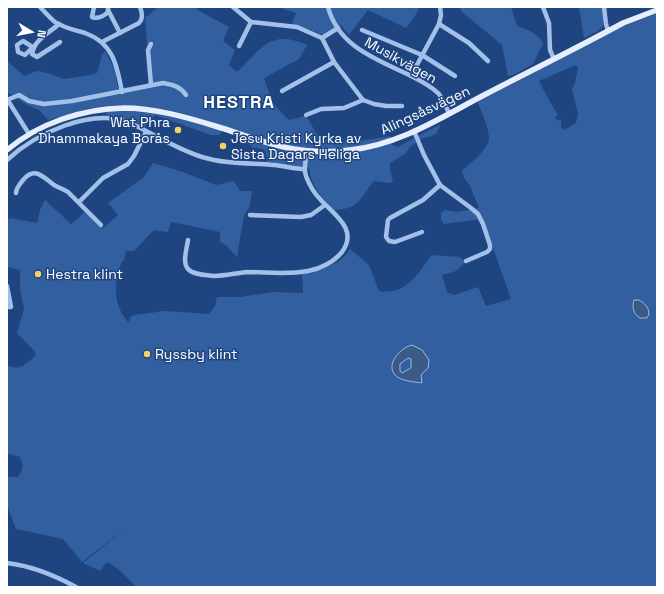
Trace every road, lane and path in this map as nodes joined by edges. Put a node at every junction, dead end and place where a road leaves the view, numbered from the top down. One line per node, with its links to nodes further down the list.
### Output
1 (40, 7): 12 (street)
2 (94, 7): 9 (street)
3 (140, 7): 17 (street)
4 (233, 7): 11 (street)
5 (328, 7): 14 (street, Musikvägen)
6 (440, 7): 13 (street)
7 (543, 7): 24 (street)
8 (604, 7): 16 (street)
9 (108, 9): 17 (street)
10 (657, 10): 16 (main road, Alingsåsvägen)
11 (251, 22): 18 (street); 22 (street)
12 (59, 24): 19 (street); 20 (street)
13 (440, 24): 23 (street); 25 (street)
14 (338, 28): 18 (street); 27 (street, Musikvägen)
15 (362, 30): 23 (street)
16 (608, 31): 24 (main road, Alingsåsvägen)
17 (120, 33): 20 (street)
18 (322, 38): 26 (street)
19 (60, 42)
20 (102, 42): 31 (street)
21 (151, 44): 29 (street)
22 (239, 46)
23 (422, 55): 27 (street); 28 (street)
24 (554, 59): 36 (main road, Alingsåsvägen)
25 (488, 61)
26 (334, 62): 30 (street); 34 (street)
27 (411, 76): 36 (street, Musikvägen)
28 (455, 76)
29 (151, 85): 31 (street); 32 (street)
30 (282, 91)
31 (122, 92): 33 (street)
32 (186, 95)
33 (7, 100): 40 (street)
34 (363, 100): 35 (street); 37 (street)
35 (402, 106)
36 (449, 113): 38 (main road, Alingsåsvägen)
37 (306, 114)
38 (414, 131): 42 (main road, Alingsåsvägen); 45 (street)
39 (146, 132): 43 (street); 44 (street); 47 (street)
40 (29, 134): 41 (main road, Alingsåsvägen); 42 (main road, Alingsåsvägen)
41 (7, 150)
42 (307, 152): 44 (street)
43 (7, 160)
44 (305, 170): 48 (street)
45 (440, 185): 51 (street); 53 (street)
46 (16, 193): 47 (street)
47 (79, 202): 50 (street)
48 (325, 205): 49 (street); 52 (street)
49 (250, 215)
50 (101, 225)
51 (422, 232)
52 (188, 240)
53 (466, 261)
54 (7, 286): 55 (street)
55 (9, 307)
56 (7, 563): 57 (street)
57 (76, 587)

